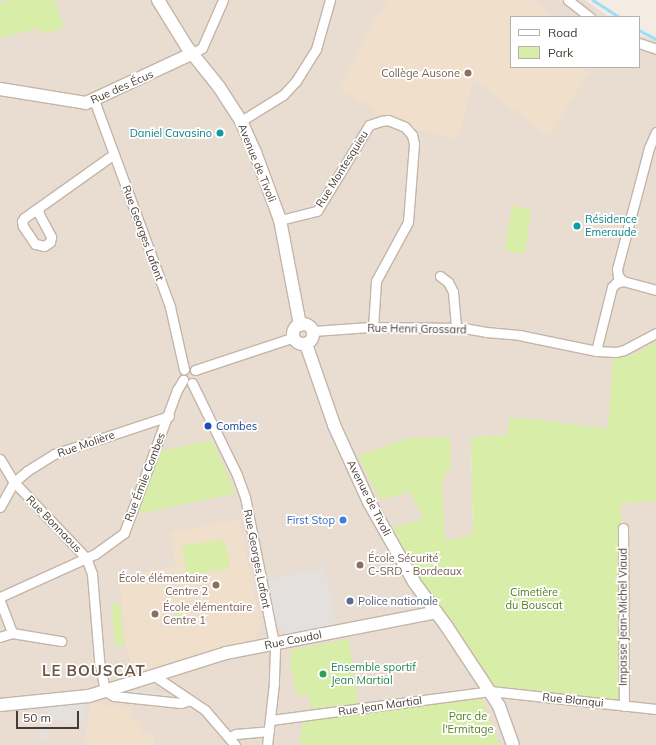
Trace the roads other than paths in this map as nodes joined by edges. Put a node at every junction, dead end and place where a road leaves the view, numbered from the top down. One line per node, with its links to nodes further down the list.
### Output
1 (158, 0): 8 (street, Avenue de Tivoli)
2 (223, 0): 8 (street)
3 (330, 0): 11 (street)
4 (568, 0): 5 (street)
5 (589, 16)
6 (640, 44): 7 (street)
7 (656, 49)
8 (193, 53): 10 (street, Rue des Écus); 11 (street, Avenue de Tivoli)
9 (0, 89): 10 (street, Rue des Écus)
10 (94, 100): 13 (street, Rue Georges Lafont)
11 (241, 121): 15 (street, Avenue de Tivoli)
12 (656, 132): 17 (street)
13 (114, 154): 14 (street); 27 (street, Rue Georges Lafont)
14 (38, 208)
15 (280, 220): 19 (street, Avenue de Tivoli); 20 (street, Rue Montesquieu)
16 (440, 276): 21 (street)
17 (623, 281): 18 (street); 26 (street)
18 (656, 290)
19 (300, 325): 22 (street); 24 (street)
20 (373, 327): 21 (street, Rue Henri Grossard); 22 (street, Rue Henri Grossard)
21 (456, 328): 26 (street, Rue Henri Grossard)
22 (312, 330): 25 (street)
23 (656, 333): 26 (street, Rue Henri Grossard)
24 (294, 337): 25 (street); 28 (street)
25 (306, 344): 38 (street, Avenue de Tivoli)
26 (596, 351)
27 (184, 369): 28 (street); 29 (street)
28 (195, 370): 29 (street)
29 (187, 382): 30 (street, Rue Émile Combes); 42 (street, Rue Georges Lafont)
30 (169, 416): 32 (street, Rue Molière); 35 (street, Rue Émile Combes)
31 (0, 458): 32 (street, Rue Bonnaous)
32 (14, 482): 33 (street, Rue Molière); 35 (street, Rue Bonnaous)
33 (0, 507)
34 (623, 528): 48 (street, Impasse Jean-Michel Viaud)
35 (86, 558): 36 (street, Rue Émile Combes); 44 (street, Rue Bonnaous)
36 (0, 597)
37 (0, 601): 39 (street)
38 (436, 612): 42 (street, Rue Coudol); 45 (street, Avenue de Tivoli)
39 (12, 633): 40 (street); 41 (street)
40 (0, 637)
41 (61, 641)
42 (273, 644): 43 (street, Rue Coudol); 50 (street, Rue Georges Lafont)
43 (153, 675): 44 (street, Rue Coudol); 46 (street)
44 (105, 691): 46 (street); 47 (street)
45 (490, 691): 48 (street, Rue Blanqui); 50 (street, Rue Jean Martial); 54 (street, Avenue de Tivoli)
46 (190, 700): 52 (street)
47 (0, 705)
48 (624, 706): 49 (street, Rue Blanqui)
49 (656, 709)
50 (270, 720): 51 (street, Rue Georges Lafont)
51 (269, 731): 52 (street); 53 (street, Rue Georges Lafont)
52 (232, 741)
53 (267, 745)
54 (514, 745)

